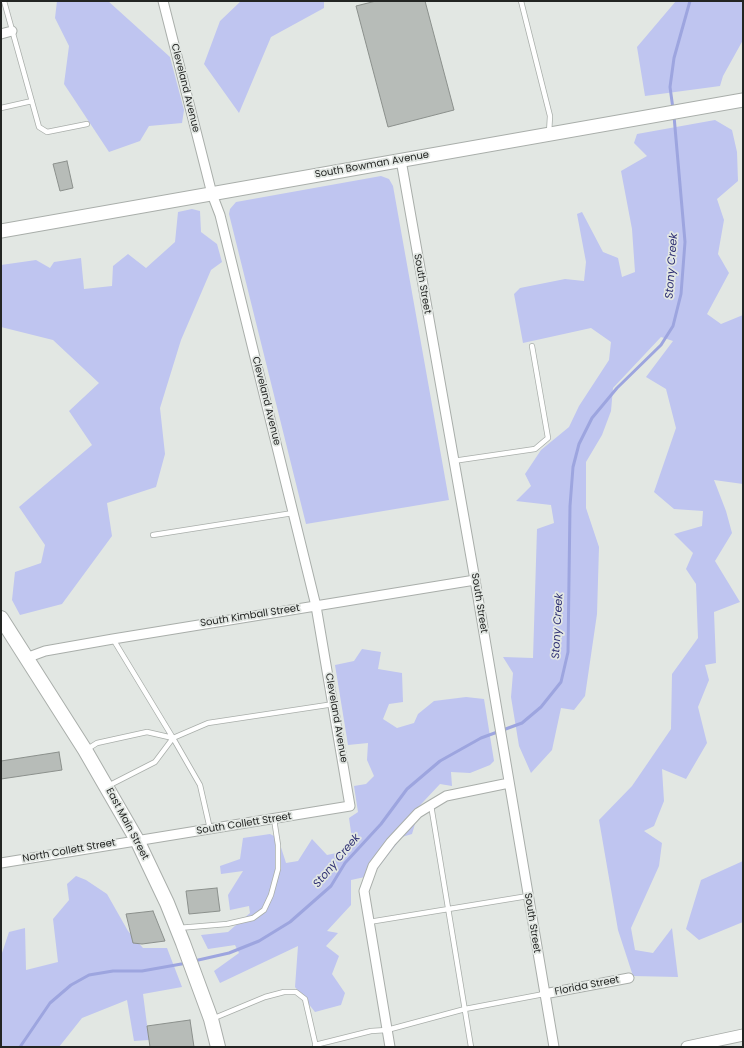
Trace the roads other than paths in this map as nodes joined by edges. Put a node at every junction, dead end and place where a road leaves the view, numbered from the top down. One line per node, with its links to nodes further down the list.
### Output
1 (4, 1): 4 (lane)
2 (163, 1): 12 (street, Cleveland Avenue)
3 (521, 1): 10 (lane)
4 (12, 31): 5 (street); 7 (lane)
5 (1, 34)
6 (743, 100): 10 (main road, South Bowman Avenue)
7 (32, 101): 8 (lane); 9 (lane)
8 (1, 108)
9 (87, 124)
10 (549, 133): 11 (main road, South Bowman Avenue)
11 (400, 160): 12 (main road, South Bowman Avenue); 15 (street, South Street)
12 (212, 194): 13 (main road, South Bowman Avenue); 16 (street, Cleveland Avenue)
13 (1, 231)
14 (532, 346): 15 (lane)
15 (453, 461): 18 (street, South Street)
16 (294, 513): 17 (lane); 19 (street, Cleveland Avenue)
17 (153, 535)
18 (475, 580): 19 (street, South Kimball Street); 26 (street, South Street)
19 (316, 606): 21 (street, South Kimball Street); 23 (street, Cleveland Avenue)
20 (1, 618): 22 (main road, East Main Street)
21 (113, 639): 22 (street, South Kimball Street); 24 (lane)
22 (26, 658): 25 (main road, East Main Street)
23 (334, 704): 24 (lane); 29 (street, Cleveland Avenue)
24 (173, 738): 25 (lane); 27 (lane); 31 (lane)
25 (85, 750): 27 (main road, East Main Street)
26 (508, 783): 28 (street); 34 (street, South Street)
27 (107, 786): 32 (main road, East Main Street)
28 (431, 805): 35 (lane); 36 (street)
29 (350, 806): 30 (street, South Collett Street)
30 (274, 819): 31 (street, South Collett Street); 37 (lane)
31 (210, 829): 32 (street, South Collett Street)
32 (137, 840): 33 (street, North Collett Street); 37 (main road, East Main Street)
33 (1, 863)
34 (528, 896): 35 (lane); 39 (street, South Street)
35 (448, 908): 36 (lane); 40 (lane)
36 (369, 922): 42 (street)
37 (177, 928): 41 (main road, East Main Street)
38 (629, 978): 39 (street, Florida Street)
39 (544, 994): 40 (lane); 49 (street, South Street)
40 (465, 1009): 42 (lane); 48 (lane)
41 (211, 1019): 45 (lane); 46 (main road, East Main Street)
42 (387, 1030): 45 (lane); 47 (street)
43 (743, 1035): 44 (street)
44 (714, 1044): 50 (street)
45 (316, 1046)
46 (218, 1047)
47 (390, 1047)
48 (470, 1047)
49 (554, 1047)
50 (687, 1047)

